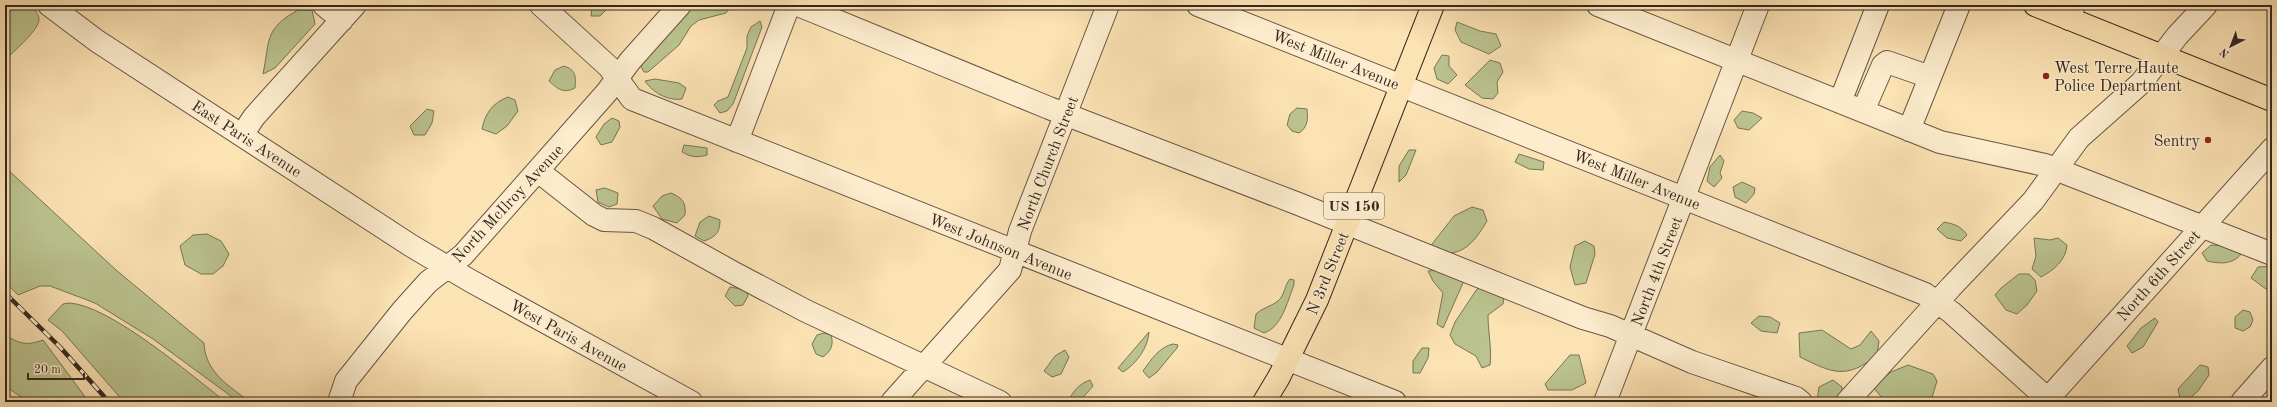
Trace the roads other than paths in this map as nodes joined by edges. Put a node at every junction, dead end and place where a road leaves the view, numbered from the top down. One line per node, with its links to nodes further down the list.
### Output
1 (324, 5): 17 (street)
2 (541, 5): 21 (street, West Johnson Avenue)
3 (680, 5): 21 (street, North McIlroy Avenue)
4 (789, 5): 29 (street)
5 (798, 5): 26 (street)
6 (1108, 5): 26 (street, North Church Street)
7 (1198, 5): 22 (street, West Miller Avenue)
8 (1433, 5): 22 (main road, N 3rd Street / US 150)
9 (1598, 5): 19 (street)
10 (1758, 5): 19 (street, North 4th Street)
11 (1878, 5): 24 (street)
12 (1959, 5): 20 (street)
13 (2035, 5): 16 (main road)
14 (2206, 5): 18 (street)
15 (56, 7): 28 (street, East Paris Avenue)
16 (2071, 12): 18 (main road)
17 (349, 13): 28 (street)
18 (2162, 56): 23 (main road); 31 (street)
19 (1737, 60): 24 (street); 33 (street, North 4th Street)
20 (1930, 77): 25 (street); 27 (street)
21 (617, 78): 29 (street, West Johnson Avenue); 32 (street, North McIlroy Avenue)
22 (1401, 85): 33 (street, West Miller Avenue); 34 (main road, N 3rd Street / US 150)
23 (2272, 100)
24 (1840, 102): 25 (street)
25 (1864, 111): 27 (street)
26 (1066, 113): 34 (street); 36 (street, North Church Street)
27 (1909, 130): 31 (street)
28 (242, 135): 38 (street, East Paris Avenue)
29 (737, 142): 36 (street, West Johnson Avenue)
30 (2272, 149): 35 (street, North 6th Street)
31 (2057, 169): 35 (street); 39 (street)
32 (538, 171): 38 (street, North McIlroy Avenue); 42 (street)
33 (1684, 198): 39 (street, West Miller Avenue); 40 (street, North 4th Street)
34 (1347, 224): 40 (street); 41 (main road, N 3rd Street / US 150)
35 (2202, 227): 37 (street); 44 (street, North 6th Street)
36 (1015, 252): 41 (street, West Johnson Avenue); 42 (street, North Church Street)
37 (2272, 254)
38 (448, 267): 45 (street, North McIlroy Avenue); 46 (street, West Paris Avenue)
39 (1938, 302): 44 (street, West Miller Avenue); 53 (street)
40 (1631, 336): 51 (street, North 4th Street); 52 (street)
41 (1288, 360): 49 (main road, N 3rd Street / US 150); 50 (street, West Johnson Avenue)
42 (923, 367): 47 (street, North Church Street); 48 (street)
43 (2272, 368): 54 (street)
44 (2048, 401)
45 (338, 402)
46 (691, 402)
47 (892, 402)
48 (1000, 402)
49 (1264, 402)
50 (1395, 402)
51 (1605, 402)
52 (1802, 402)
53 (1847, 402)
54 (2242, 402)

